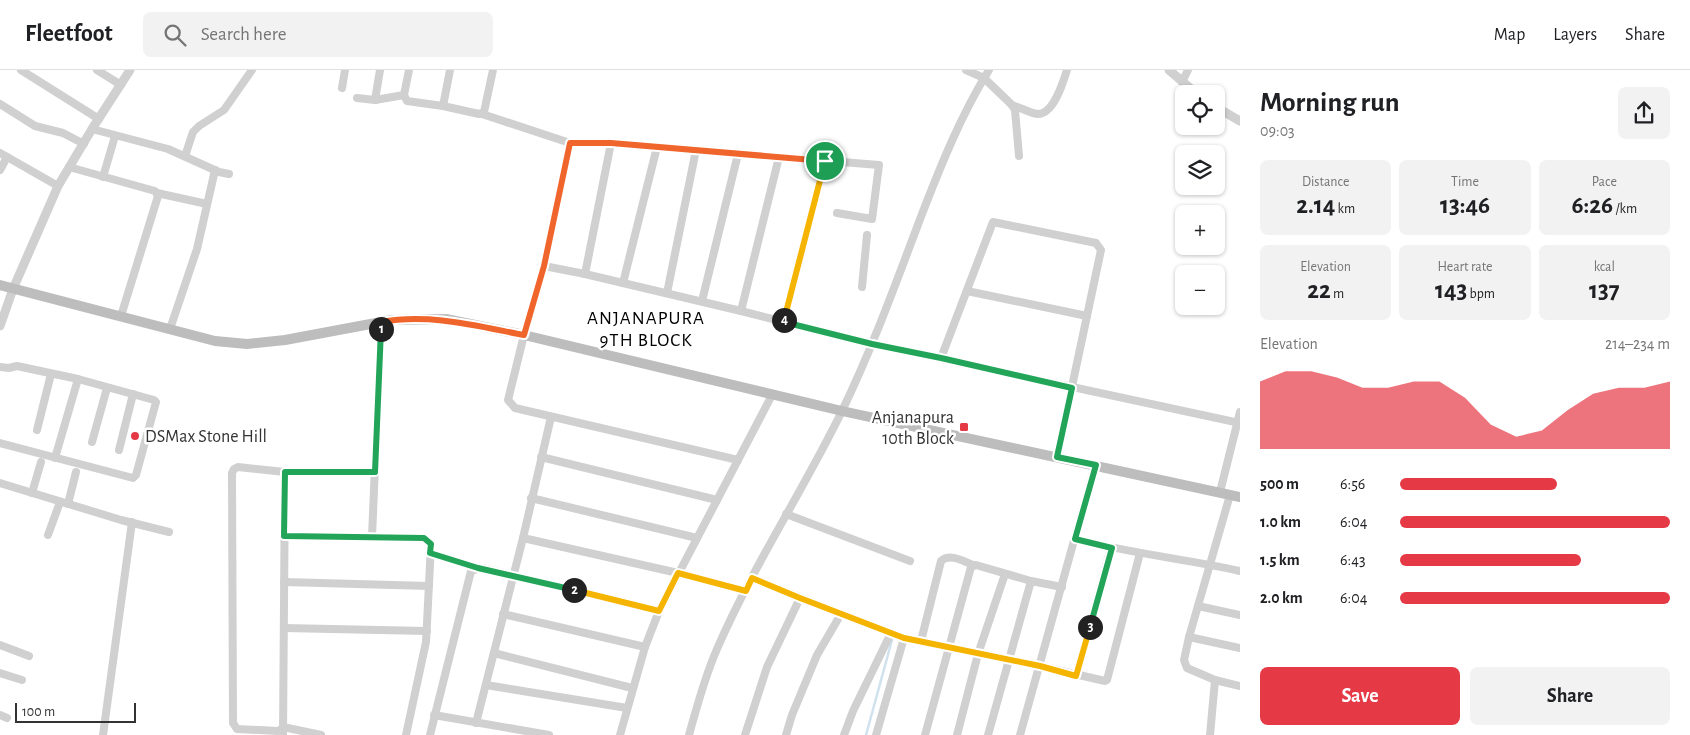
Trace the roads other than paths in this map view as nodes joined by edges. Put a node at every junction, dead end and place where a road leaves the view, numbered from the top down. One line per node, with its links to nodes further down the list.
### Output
1 (21, 70): 28 (street)
2 (97, 70): 17 (street)
3 (130, 70): 17 (street)
4 (252, 70): 39 (street)
5 (345, 70): 19 (street)
6 (380, 70): 22 (street)
7 (409, 70): 20 (street)
8 (450, 70): 25 (street)
9 (493, 70): 27 (street)
10 (966, 70): 15 (street)
11 (989, 70): 15 (street)
12 (1067, 70): 24 (street)
13 (1170, 70): 16 (street)
14 (1188, 70): 16 (street)
15 (984, 78): 24 (street); 70 (street)
16 (1182, 82): 18 (street)
17 (121, 85): 28 (street)
18 (1186, 85)
19 (342, 88)
20 (404, 96): 22 (street); 25 (street)
21 (357, 98): 22 (street)
22 (375, 100)
23 (0, 104): 34 (street)
24 (1012, 105): 40 (street)
25 (443, 106): 27 (street)
26 (1225, 112): 29 (street)
27 (482, 114): 32 (street)
28 (99, 119): 30 (street)
29 (1240, 121)
30 (92, 129): 31 (street); 34 (street)
31 (115, 136): 39 (street); 47 (street)
32 (570, 143): 33 (street); 53 (street)
33 (611, 143): 35 (street); 54 (street)
34 (84, 144): 43 (street)
35 (657, 147): 36 (street); 55 (street)
36 (696, 150): 37 (street); 60 (street)
37 (738, 154): 41 (street); 61 (street)
38 (3, 155): 44 (street); 48 (street)
39 (185, 156): 45 (street)
40 (1019, 156)
41 (779, 158): 42 (street); 62 (street)
42 (825, 161): 51 (street); 66 (street)
43 (69, 167): 47 (street); 48 (street)
44 (0, 170)
45 (215, 170): 46 (street); 50 (street)
46 (229, 174)
47 (103, 177): 49 (street)
48 (58, 186): 58 (street)
49 (157, 193): 50 (street); 63 (street)
50 (207, 204): 68 (street)
51 (837, 213)
52 (867, 235): 57 (street)
53 (544, 266): 54 (street); 69 (street)
54 (585, 274): 55 (street)
55 (623, 283): 60 (street)
56 (0, 285): 58 (main road)
57 (862, 287)
58 (13, 289): 63 (main road); 67 (street)
59 (967, 291): 64 (street); 64 (street); 71 (street)
60 (667, 293): 61 (street)
61 (702, 301): 62 (street)
62 (741, 311): 66 (street)
63 (121, 316): 68 (main road)
64 (1087, 316): 76 (street)
65 (381, 322): 68 (main road); 69 (main road); 95 (street)
66 (784, 322): 70 (street)
67 (0, 326)
68 (170, 329)
69 (524, 335): 78 (main road); 81 (street)
70 (872, 344): 71 (street); 79 (street)
71 (941, 358): 76 (street)
72 (0, 367): 73 (street)
73 (51, 374): 74 (street); 83 (street)
74 (78, 379): 75 (street); 89 (street)
75 (107, 388): 77 (street); 84 (street)
76 (1072, 388): 82 (street); 88 (street)
77 (133, 394): 86 (street); 89 (street)
78 (772, 395): 79 (main road); 90 (street)
79 (842, 411): 88 (main road); 102 (street)
80 (1240, 412): 82 (street)
81 (551, 417): 87 (street); 90 (street)
82 (1238, 423): 98 (street)
83 (38, 430)
84 (92, 442)
85 (0, 443): 89 (street)
86 (119, 450)
87 (541, 457): 99 (street); 100 (street)
88 (1057, 457): 92 (main road)
89 (55, 458)
90 (738, 460): 100 (street)
91 (41, 462): 97 (street)
92 (1096, 465): 98 (main road); 110 (street)
93 (76, 472): 101 (street)
94 (285, 472): 95 (street); 106 (street); 160 (street)
95 (375, 472): 107 (street)
96 (0, 483): 97 (street)
97 (32, 493): 101 (street)
98 (1230, 495): 115 (street)
99 (531, 498): 108 (street); 109 (street)
100 (718, 500): 109 (street)
101 (64, 503): 103 (street); 105 (street)
102 (786, 514): 114 (street); 122 (street)
103 (132, 522): 104 (street); 161 (street)
104 (169, 532)
105 (48, 535)
106 (284, 536): 107 (street); 124 (street)
107 (372, 537): 112 (street)
108 (523, 538): 119 (street); 121 (street)
109 (697, 538): 119 (street)
110 (1075, 539): 111 (street); 126 (street)
111 (1112, 548): 113 (street); 150 (street)
112 (430, 553): 117 (street); 125 (street)
113 (1140, 553): 115 (street); 150 (street)
114 (910, 561)
115 (1210, 564): 118 (street); 129 (street)
116 (973, 565): 120 (street); 139 (street); 142 (street)
117 (478, 568): 121 (street); 157 (street)
118 (1240, 571)
119 (678, 573): 127 (street); 130 (street)
120 (1005, 574): 123 (street); 145 (street)
121 (514, 575): 130 (street); 131 (street)
122 (752, 578): 127 (street); 128 (street)
123 (1032, 581): 126 (street); 147 (street)
124 (284, 582): 125 (street); 134 (street)
125 (429, 586): 135 (street)
126 (1062, 587): 148 (street)
127 (746, 591): 167 (street)
128 (800, 598): 132 (street); 168 (street)
129 (1198, 606): 133 (street); 137 (street)
130 (659, 611): 141 (street)
131 (503, 614): 141 (street); 144 (street)
132 (841, 614): 136 (street); 169 (street)
133 (1240, 615)
134 (284, 628): 135 (street); 159 (street)
135 (427, 631): 163 (street)
136 (891, 633): 138 (street); 170 (street)
137 (1189, 637): 143 (street); 152 (street)
138 (904, 638): 139 (street); 171 (street)
139 (921, 641): 142 (street)
140 (0, 645): 146 (street)
141 (645, 647): 155 (street)
142 (950, 647): 145 (street); 172 (street)
143 (1240, 648)
144 (494, 653): 153 (street); 155 (street)
145 (978, 654): 147 (street); 173 (street)
146 (29, 656)
147 (1009, 660): 148 (street); 174 (street)
148 (1040, 666): 150 (street); 175 (street)
149 (0, 673): 151 (street)
150 (1076, 676)
151 (22, 680)
152 (1215, 680): 154 (street); 176 (street)
153 (486, 685): 156 (street); 158 (street)
154 (1240, 686)
155 (632, 688): 156 (street)
156 (627, 708): 166 (street)
157 (434, 715): 158 (street); 164 (street)
158 (476, 722): 165 (street)
159 (283, 731): 160 (street); 162 (street)
160 (237, 732)
161 (103, 735)
162 (321, 735)
163 (406, 735)
164 (430, 735)
165 (549, 735)
166 (620, 735)
167 (689, 735)
168 (745, 735)
169 (786, 735)
170 (844, 735)
171 (876, 735)
172 (925, 735)
173 (957, 735)
174 (988, 735)
175 (1020, 735)
176 (1210, 735)

